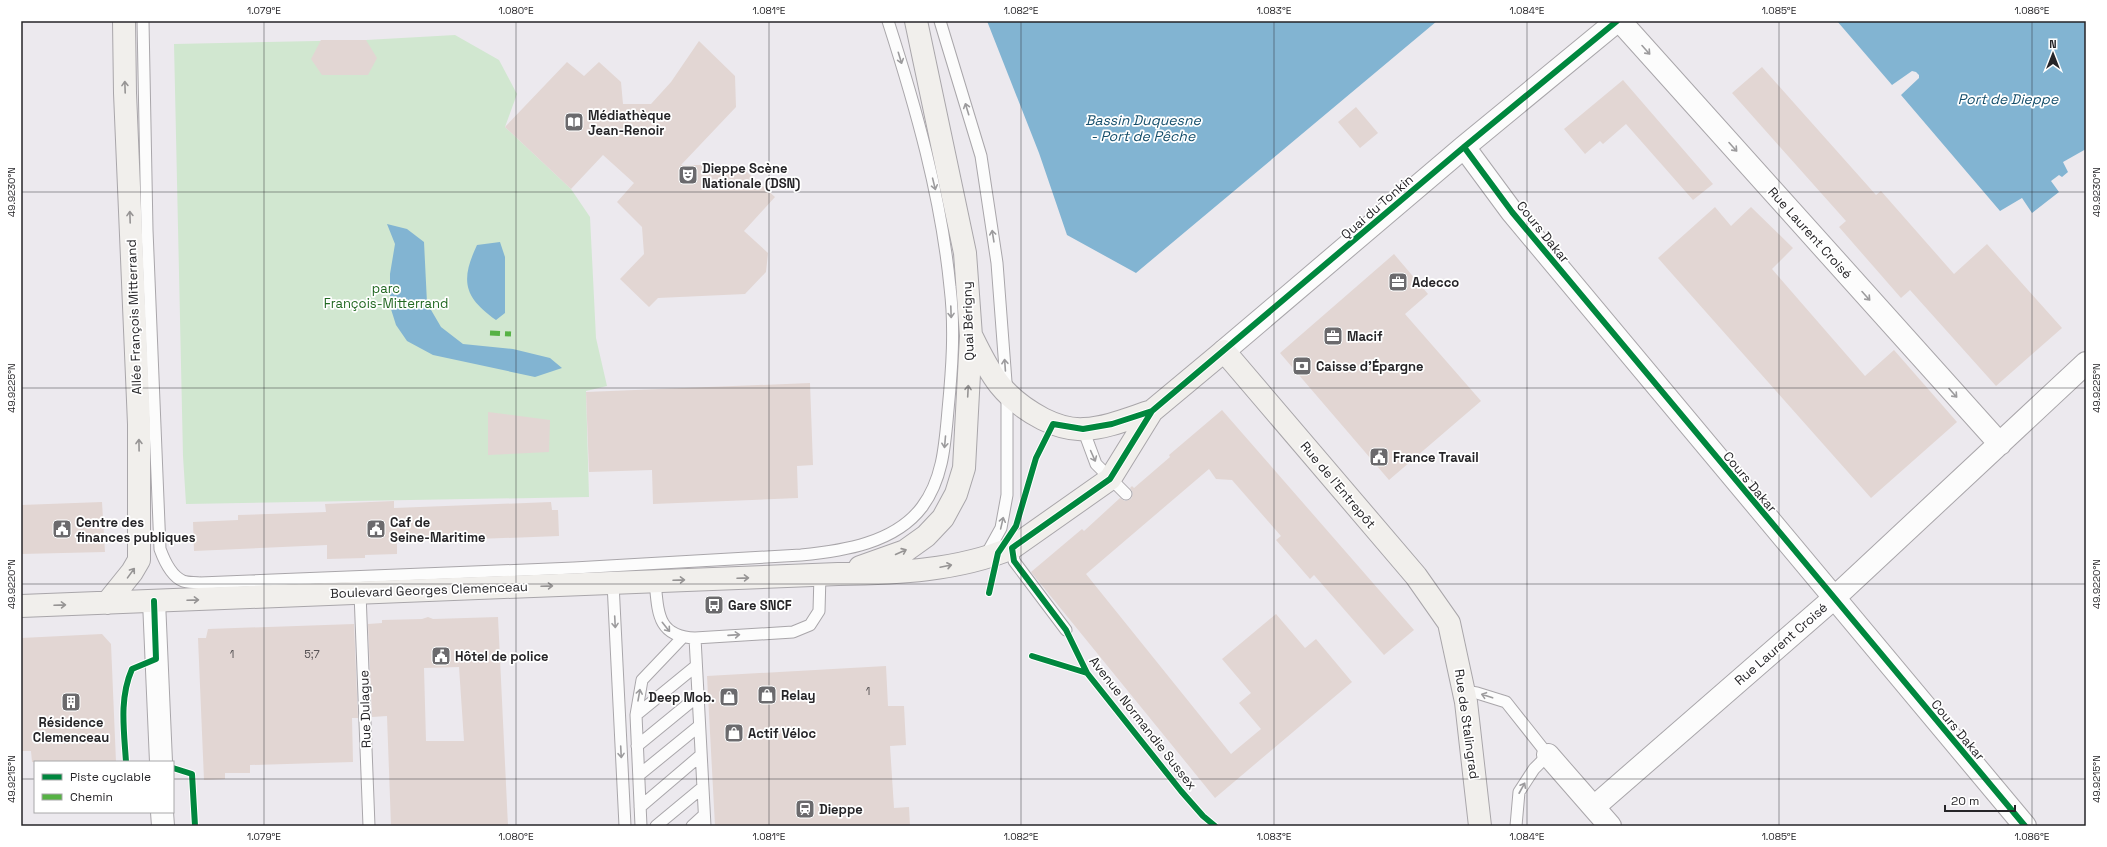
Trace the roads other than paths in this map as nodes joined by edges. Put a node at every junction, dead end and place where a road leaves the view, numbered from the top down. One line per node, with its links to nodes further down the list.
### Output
1 (124, 21): 25 (main road, Allée François Mitterrand, one-way to 1)
2 (143, 21): 3 (lane, one-way to 2)
3 (888, 21)
4 (940, 21): 11 (lane, one-way to 4)
5 (1619, 21): 7 (street, Quai du Tonkin); 14 (street, Rue Laurent Croisé, one-way to 14)
6 (915, 23): 8 (main road, Quai Bérigny)
7 (1464, 147): 9 (street, Quai du Tonkin); 23 (street, Cours Dakar)
8 (971, 336): 11 (main road, Quai du Tonkin); 19 (main road, Quai Bérigny, one-way to 8)
9 (1224, 351): 12 (main road, Quai du Tonkin); 27 (main road, Rue de l'Entrepôt)
10 (2086, 363): 14 (street, Rue Laurent Croisé)
11 (1007, 395): 13 (main road, Quai du Tonkin); 18 (lane, one-way to 11)
12 (1152, 411): 13 (main road, Quai du Tonkin); 15 (main road, Quai du Tonkin)
13 (1083, 429): 15 (lane, one-way to 15)
14 (2000, 444): 23 (street, Rue Laurent Croisé)
15 (1110, 479): 16 (lane); 17 (main road, Quai du Tonkin)
16 (1126, 494)
17 (1012, 548): 18 (main road, Quai du Tonkin); 28 (lane)
18 (984, 557): 19 (main road, Quai du Tonkin, one-way to 18)
19 (829, 574): 20 (main road, Boulevard Georges Clemenceau, one-way to 19); 30 (lane, one-way to 19)
20 (655, 581): 21 (main road, Boulevard Georges Clemenceau); 29 (lane, one-way to 29)
21 (612, 583): 22 (main road, Boulevard Georges Clemenceau, one-way to 21); 48 (lane, one-way to 48)
22 (360, 593): 24 (main road, Boulevard Georges Clemenceau, one-way to 22); 47 (lane, Rue Dulague)
23 (1833, 599): 43 (street, Rue Laurent Croisé); 55 (street, Cours Dakar)
24 (154, 601): 25 (main road, Boulevard Georges Clemenceau); 39 (street)
25 (106, 603): 26 (main road, Boulevard Georges Clemenceau, one-way to 25)
26 (21, 606)
27 (1449, 623): 32 (main road, Rue de Stalingrad)
28 (1066, 630)
29 (682, 638): 30 (lane); 34 (lane, one-way to 29)
30 (695, 638): 31 (lane)
31 (696, 666): 33 (lane); 34 (lane)
32 (1464, 691): 38 (lane, one-way to 32); 52 (main road, Rue de Stalingrad)
33 (698, 696): 35 (lane); 36 (lane)
34 (636, 715): 36 (lane)
35 (699, 726): 37 (lane); 40 (lane)
36 (637, 746): 40 (lane)
37 (701, 755): 41 (lane); 42 (lane)
38 (1548, 755): 43 (street); 53 (lane, one-way to 38)
39 (160, 761)
40 (638, 775): 42 (lane)
41 (703, 787): 45 (lane); 50 (lane)
42 (640, 807): 49 (lane)
43 (1594, 807): 54 (street)
44 (162, 813): 46 (street)
45 (704, 821): 51 (lane)
46 (163, 826)
47 (369, 826)
48 (625, 826)
49 (641, 826)
50 (656, 826)
51 (692, 826)
52 (1480, 826)
53 (1516, 826)
54 (1610, 826)
55 (2025, 826)

